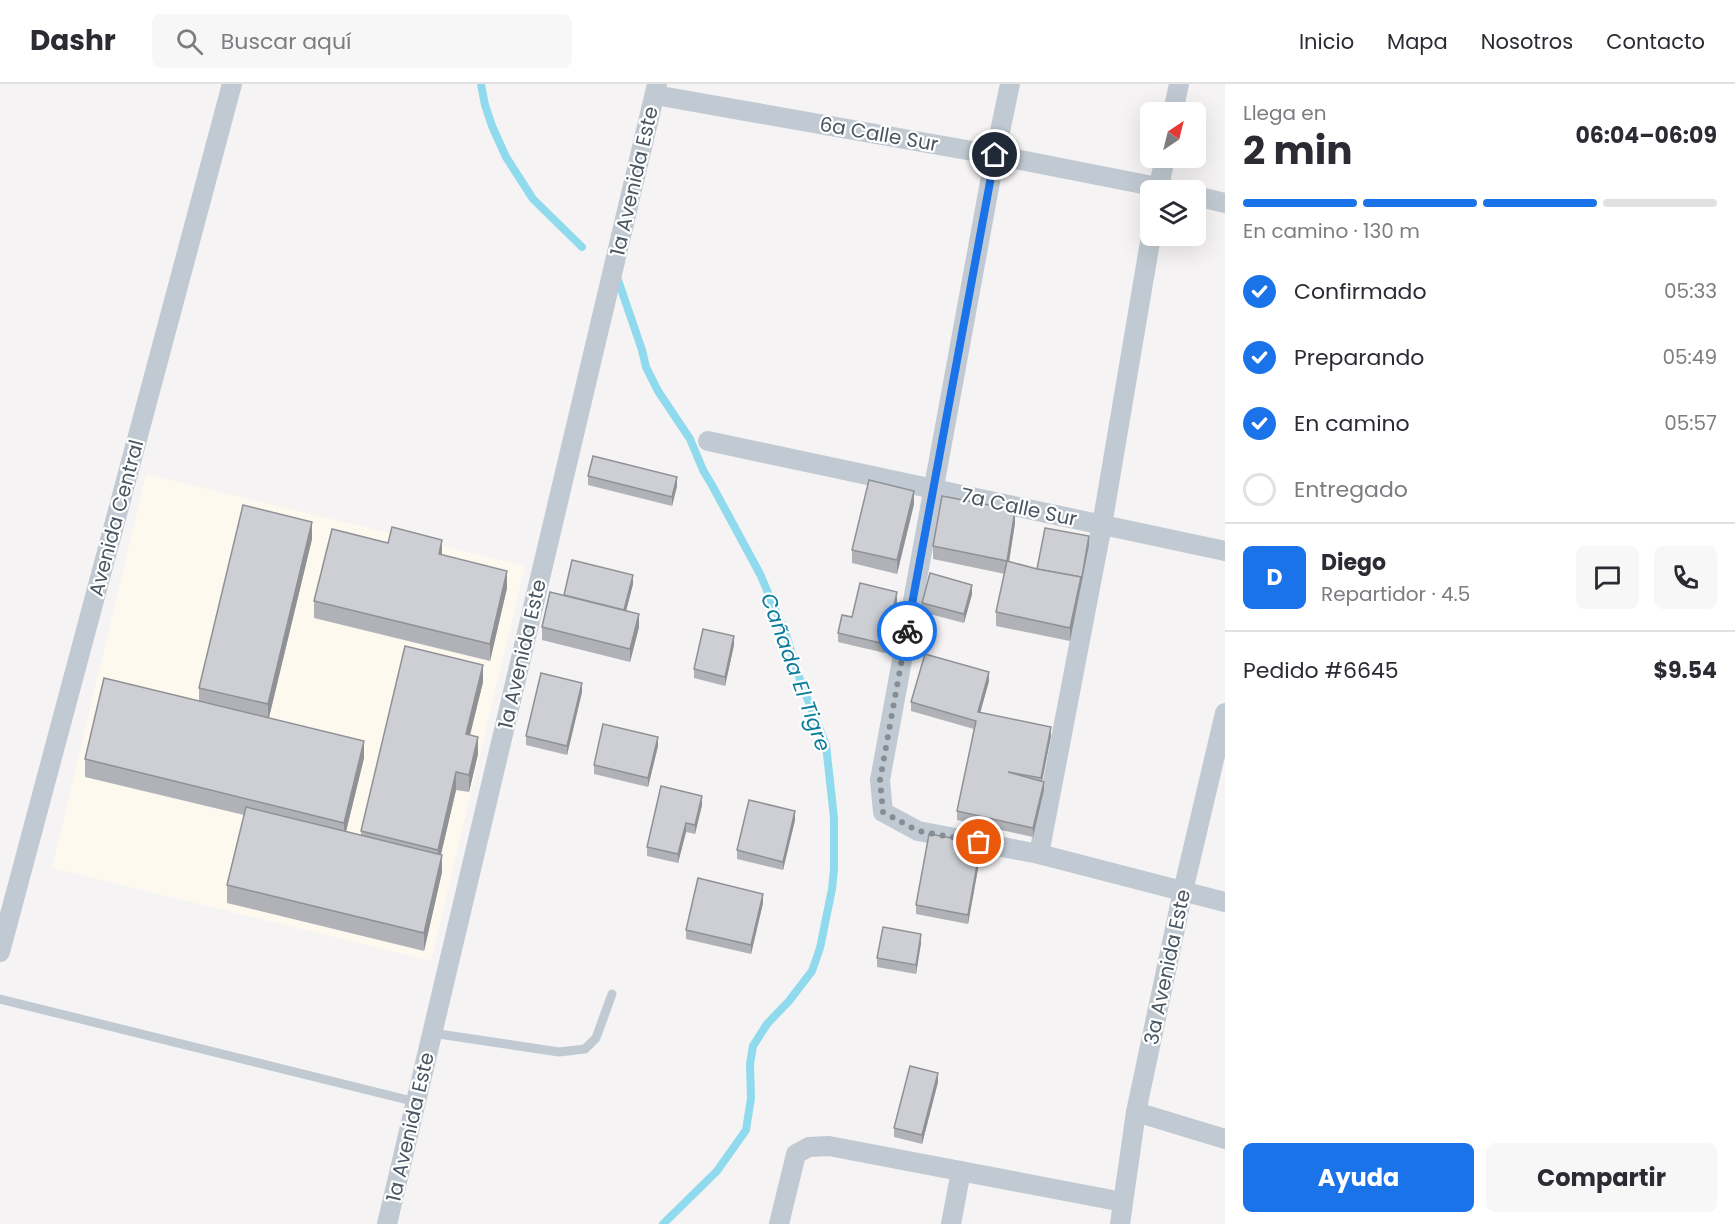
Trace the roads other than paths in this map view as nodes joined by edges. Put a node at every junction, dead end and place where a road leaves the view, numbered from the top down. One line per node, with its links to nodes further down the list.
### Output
1 (232, 84): 19 (street, Avenida Central)
2 (1010, 84): 6 (street)
3 (1179, 84): 5 (street)
4 (656, 89): 6 (street, 6a Calle Sur); 22 (street, 1a Avenida Este)
5 (1175, 102)
6 (995, 155): 7 (street, 6a Calle Sur); 12 (street)
7 (1140, 184)
8 (1206, 198): 9 (street)
9 (1225, 203)
10 (1149, 246): 13 (street)
11 (708, 441): 12 (street, 7a Calle Sur)
12 (934, 489): 13 (street, 7a Calle Sur); 16 (street)
13 (1102, 525): 14 (street, 7a Calle Sur); 16 (street)
14 (1225, 551)
15 (1225, 713): 17 (street, 3a Avenida Este)
16 (1039, 854): 17 (street)
17 (1183, 891): 18 (street); 24 (street, 3a Avenida Este)
18 (1225, 902)
19 (0, 952)
20 (612, 994): 22 (lane)
21 (0, 999): 23 (lane)
22 (432, 1033): 23 (street, 1a Avenida Este)
23 (416, 1102): 28 (street, 1a Avenida Este)
24 (1136, 1112): 25 (street); 27 (street, 3a Avenida Este)
25 (1225, 1139)
26 (961, 1171): 27 (street); 29 (street); 30 (street)
27 (1123, 1202): 31 (street, 3a Avenida Este)
28 (387, 1224)
29 (779, 1224)
30 (951, 1224)
31 (1120, 1224)

